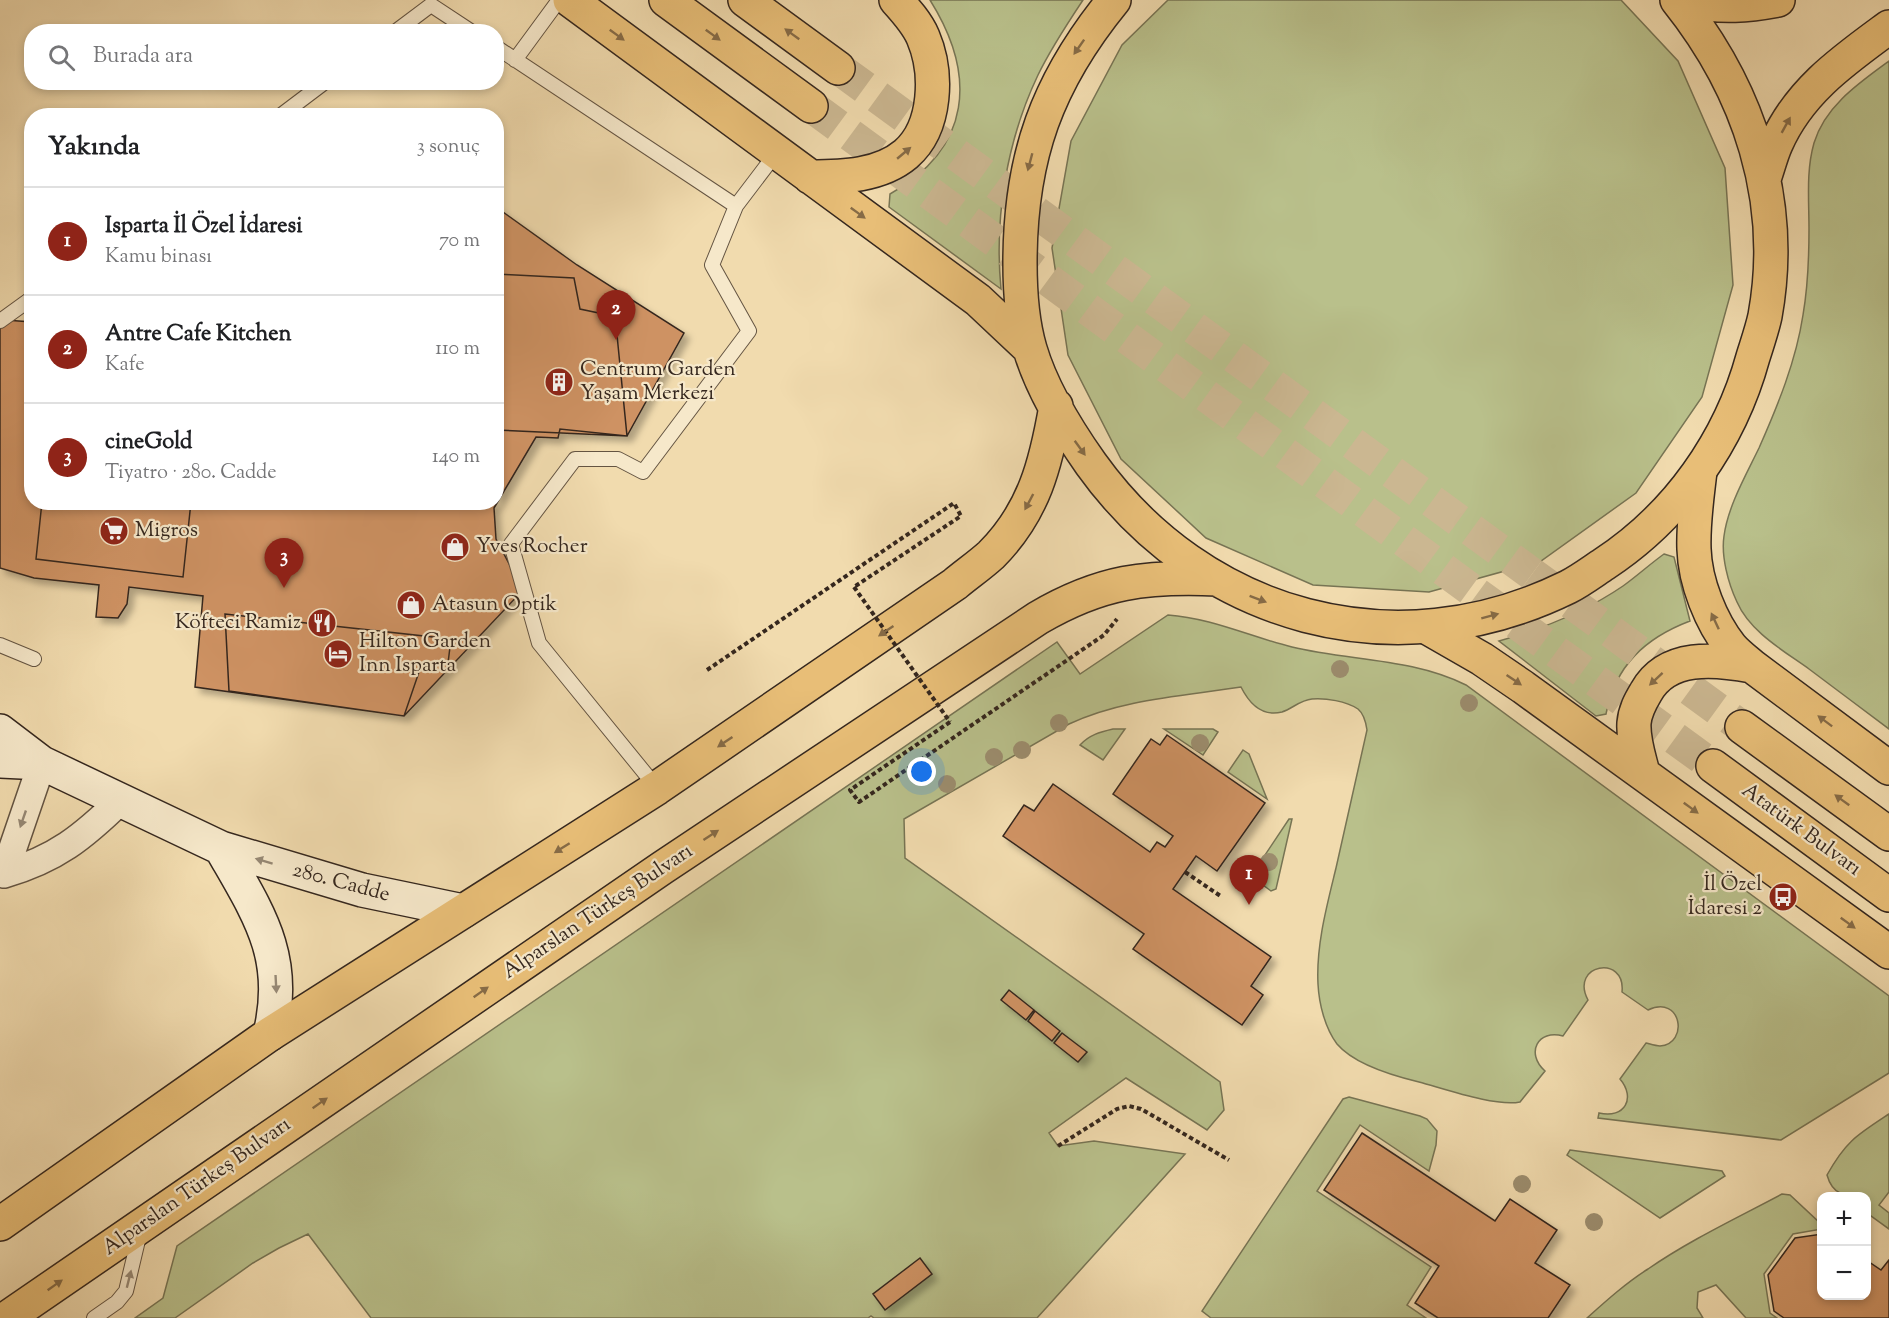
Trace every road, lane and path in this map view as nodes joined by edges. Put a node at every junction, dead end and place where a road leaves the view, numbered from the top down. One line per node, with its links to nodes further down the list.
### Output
1 (559, 0): 14 (lane)
2 (570, 0): 19 (main road, one-way to 19)
3 (666, 0): 17 (main road, one-way to 17)
4 (745, 0): 15 (main road, one-way to 4)
5 (896, 0): 20 (main road, one-way to 5)
6 (1114, 0): 25 (main road, one-way to 25)
7 (1677, 0): 21 (main road)
8 (1692, 0): 9 (main road)
9 (1778, 0)
10 (406, 24): 11 (lane)
11 (460, 24)
12 (1889, 27): 21 (main road, one-way to 12)
13 (504, 52): 14 (lane)
14 (515, 60): 22 (lane)
15 (838, 68)
16 (314, 90): 18 (lane)
17 (811, 106)
18 (291, 108)
19 (777, 152): 20 (main road); 22 (lane)
20 (810, 177): 25 (main road, one-way to 25)
21 (1764, 179): 27 (main road)
22 (736, 206): 42 (lane)
23 (24, 304): 24 (lane)
24 (0, 321)
25 (1030, 349): 26 (main road)
26 (1056, 406): 28 (main road, one-way to 28); 42 (main road, one-way to 42)
27 (1700, 471): 29 (main road, one-way to 27); 33 (main road, one-way to 27)
28 (1218, 579): 29 (main road, one-way to 29); 56 (main road, Alparslan Türkeş Bulvarı, one-way to 28)
29 (1428, 628): 41 (main road, one-way to 41)
30 (1104, 635): 34 (path, bridge)
31 (0, 645): 32 (lane)
32 (34, 659)
33 (1752, 666): 40 (main road, one-way to 33); 41 (main road, one-way to 41)
34 (707, 670)
35 (1742, 727): 44 (main road, one-way to 35)
36 (0, 731): 38 (street, 280. Cadde)
37 (0, 761): 38 (street, 280. Cadde)
38 (42, 763): 43 (street, 280. Cadde); 47 (street, one-way to 47)
39 (1713, 766): 48 (main road, Atatürk Bulvarı)
40 (1889, 768)
41 (1643, 773): 51 (main road, one-way to 51)
42 (657, 789): 50 (main road, one-way to 50)
43 (121, 801): 45 (street, 280. Cadde); 47 (street)
44 (1889, 834)
45 (220, 848): 50 (street, 280. Cadde, one-way to 45); 52 (street, one-way to 52)
46 (1185, 872): 49 (path)
47 (1, 877)
48 (1889, 895)
49 (1222, 897)
50 (464, 911): 52 (main road)
51 (1889, 952)
52 (270, 1035): 55 (main road)
53 (1058, 1146): 54 (path)
54 (1229, 1160)
55 (0, 1224)
56 (142, 1226): 57 (main road, Alparslan Türkeş Bulvarı, one-way to 56); 58 (lane, one-way to 56)
57 (7, 1318)
58 (94, 1318)

